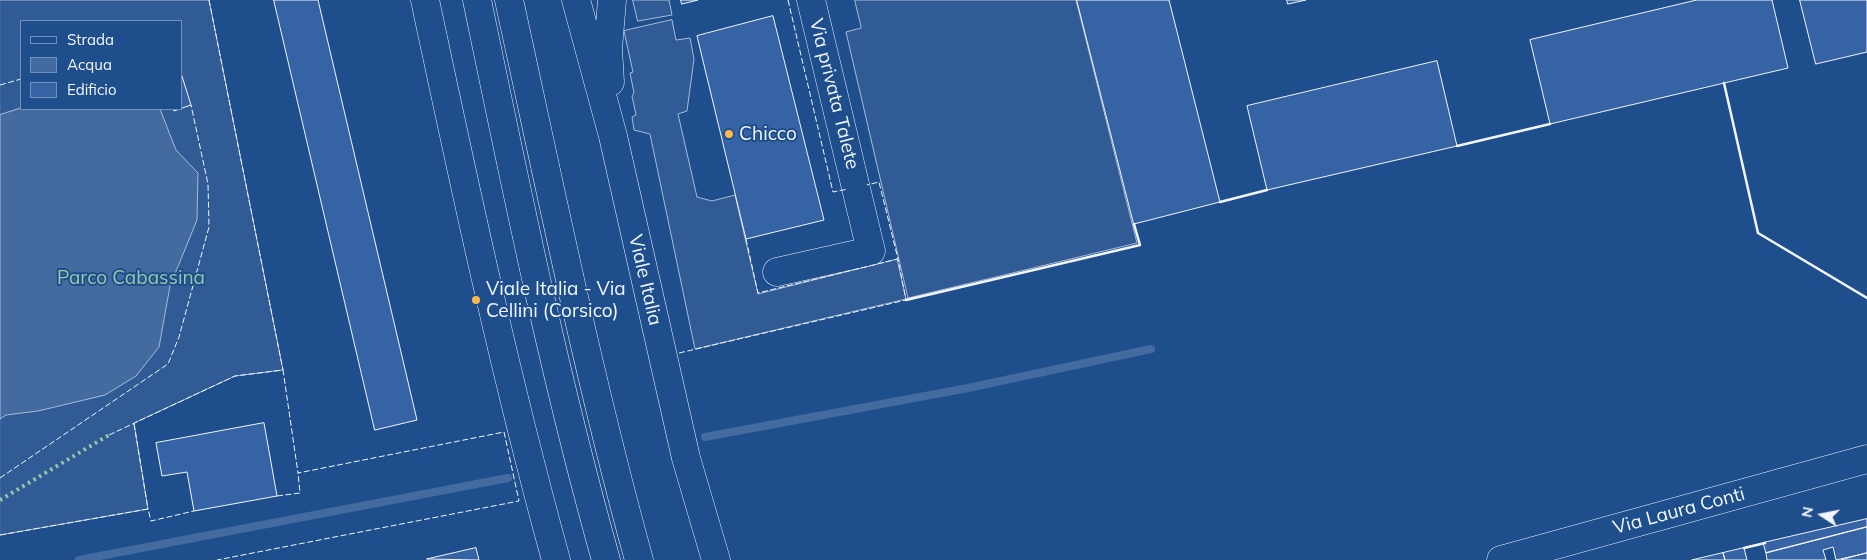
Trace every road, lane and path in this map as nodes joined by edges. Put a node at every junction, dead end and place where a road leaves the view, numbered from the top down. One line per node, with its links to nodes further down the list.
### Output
1 (425, 0): 12 (street)
2 (477, 0): 13 (street)
3 (509, 0): 8 (street)
4 (527, 0): 8 (street)
5 (576, 0): 9 (street, Viale Italia)
6 (612, 0): 9 (street)
7 (811, 0): 10 (street, Via privata Talete)
8 (527, 82): 14 (street)
9 (613, 136): 15 (street, Viale Italia)
10 (777, 272)
11 (1862, 461): 16 (street, Via Laura Conti)
12 (556, 560)
13 (606, 560)
14 (639, 560)
15 (716, 560)
16 (1501, 560)

